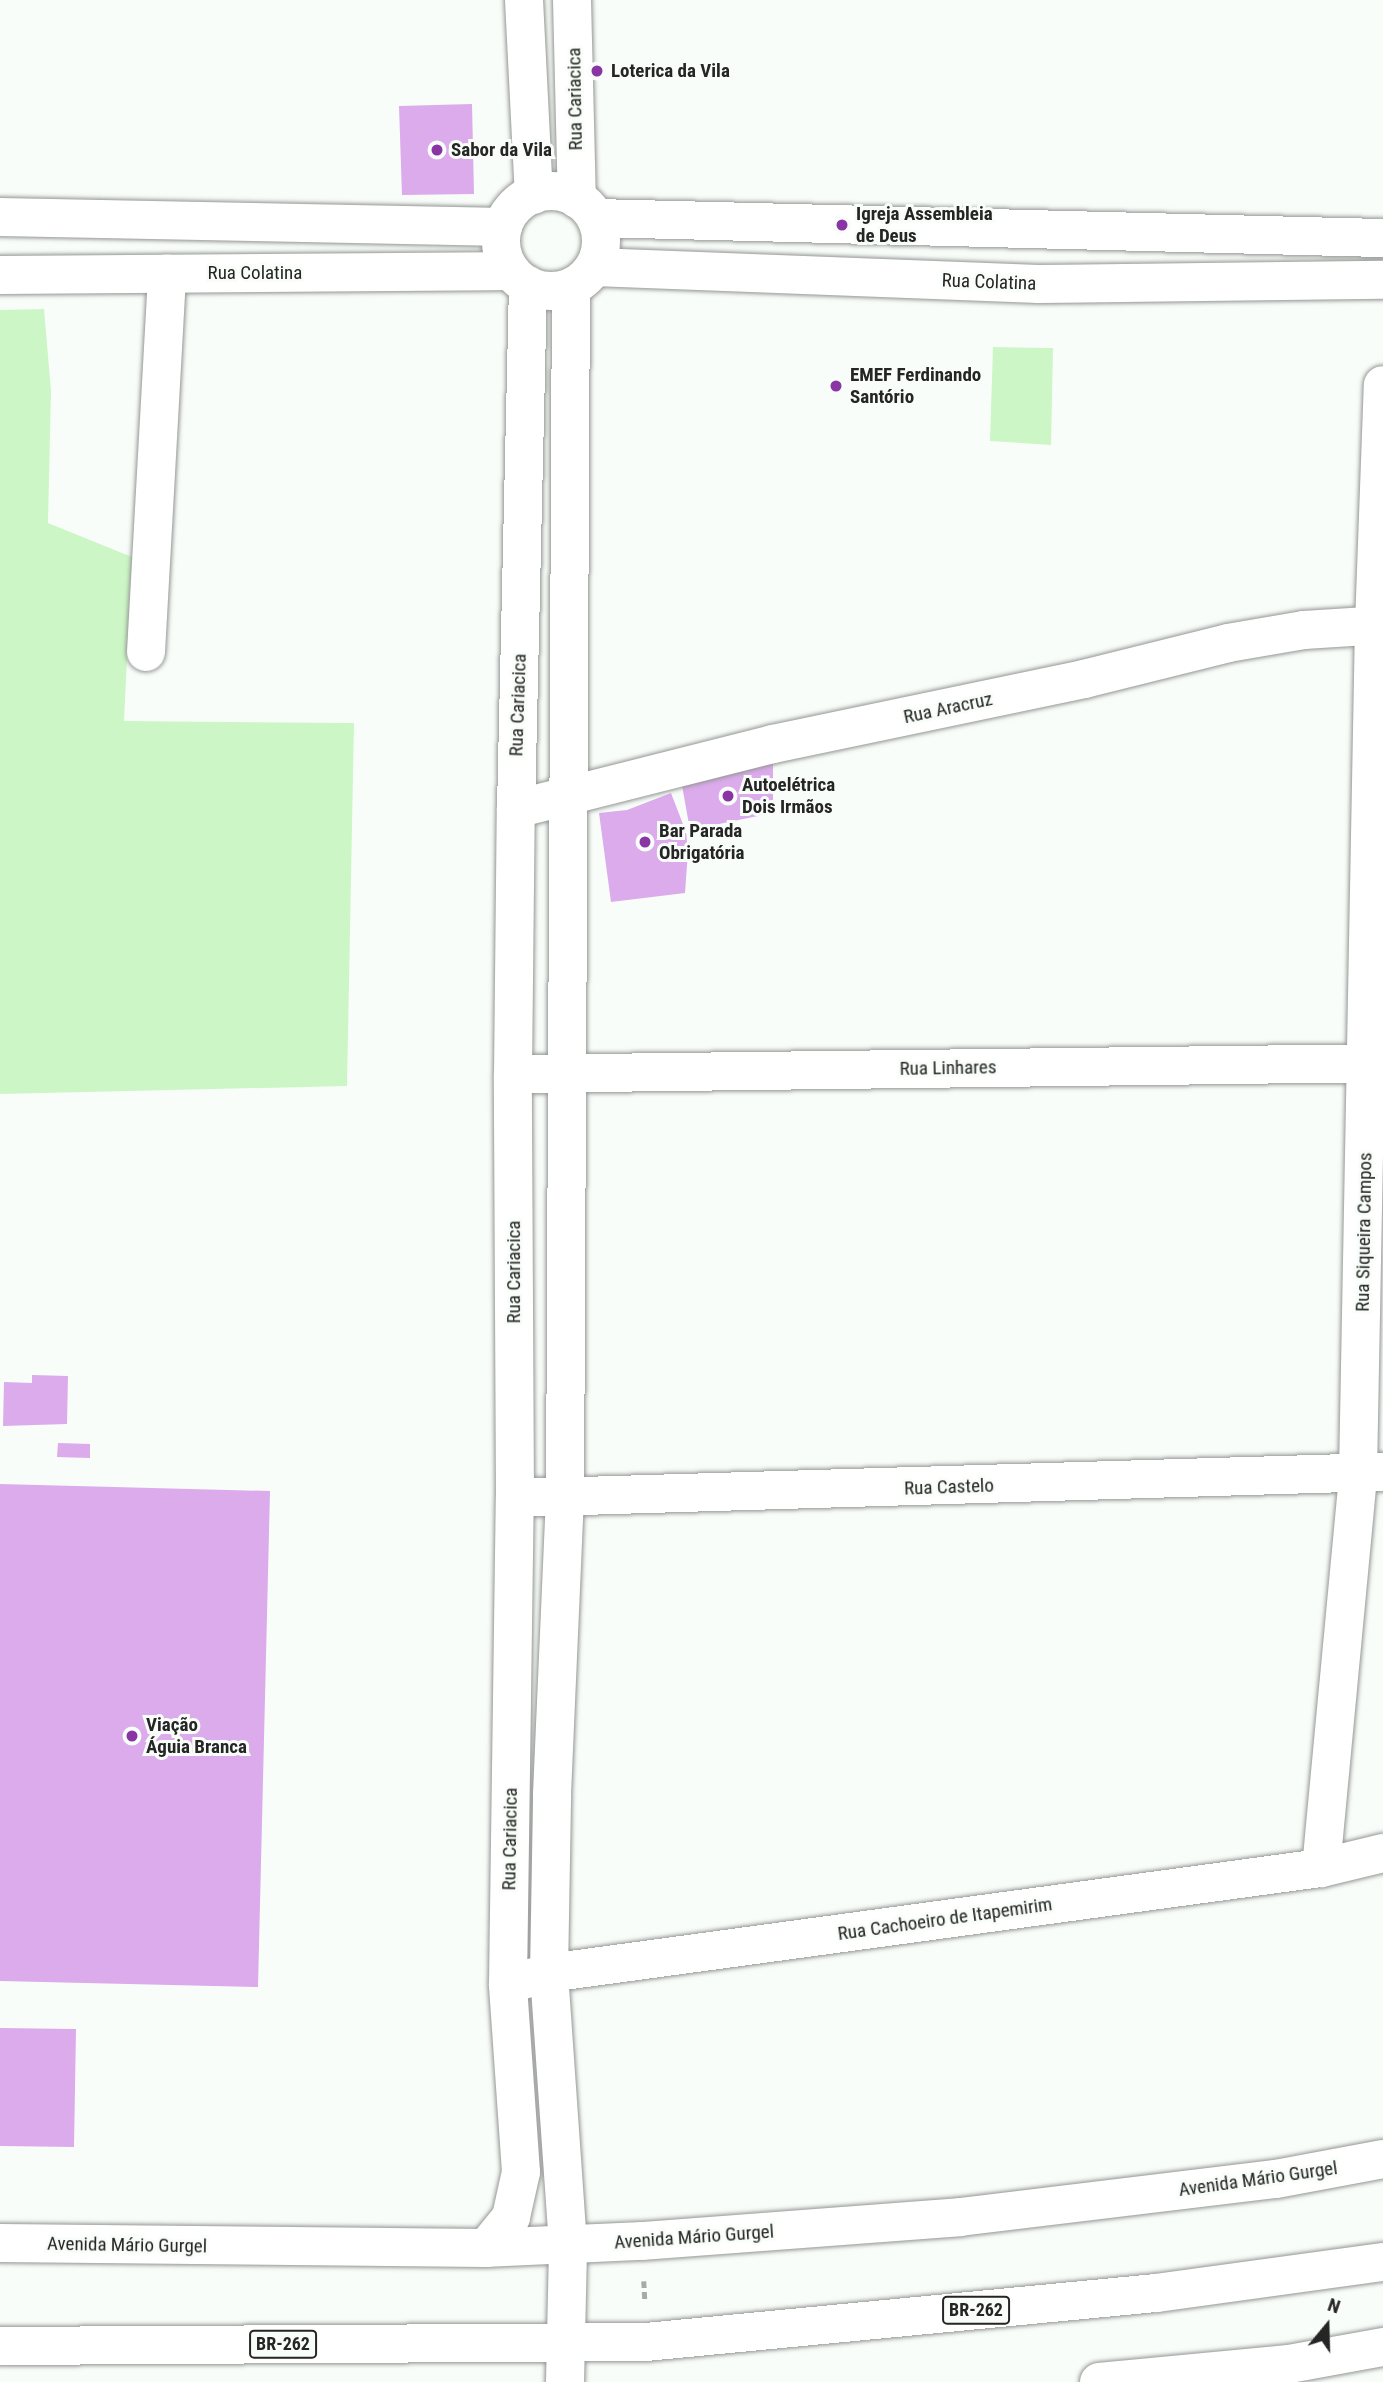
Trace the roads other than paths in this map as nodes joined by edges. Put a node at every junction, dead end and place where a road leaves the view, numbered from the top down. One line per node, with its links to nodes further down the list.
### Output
1 (524, 0): 3 (street)
2 (572, 0): 4 (street, Rua Cariacica)
3 (534, 195): 4 (street); 6 (street)
4 (587, 209): 7 (street); 11 (street)
5 (0, 217): 6 (street)
6 (503, 227): 10 (street)
7 (1383, 238)
8 (167, 274): 9 (street, Rua Colatina); 10 (street, Rua Colatina); 15 (street)
9 (0, 275)
10 (519, 278): 11 (street); 17 (street, Rua Cariacica)
11 (583, 278): 12 (street, Rua Colatina); 16 (street)
12 (1383, 280)
13 (1383, 385): 14 (street, Rua Siqueira Campos)
14 (1379, 625): 16 (street, Rua Aracruz); 18 (street, Rua Siqueira Campos)
15 (146, 652)
16 (568, 797): 17 (street, Rua Aracruz); 19 (street)
17 (516, 809): 20 (street, Rua Cariacica)
18 (1375, 1063): 19 (street, Rua Linhares); 21 (street, Rua Siqueira Campos)
19 (569, 1073): 20 (street, Rua Linhares); 23 (street)
20 (513, 1074): 22 (street, Rua Cariacica)
21 (1371, 1473): 23 (street, Rua Castelo); 25 (street, Rua Siqueira Campos)
22 (515, 1499): 23 (street, Rua Castelo); 27 (street, Rua Cariacica)
23 (565, 1499): 26 (street)
24 (1383, 1853): 25 (street, Rua Cachoeiro de Itapemirim)
25 (1321, 1868): 26 (street, Rua Cachoeiro de Itapemirim)
26 (549, 1973): 27 (street, Rua Cachoeiro de Itapemirim); 30 (street)
27 (508, 1984): 31 (street, Rua Cariacica)
28 (1383, 2159): 30 (street, Avenida Mário Gurgel)
29 (0, 2242): 31 (street, Avenida Mário Gurgel)
30 (568, 2245): 31 (street, Avenida Mário Gurgel); 33 (street)
31 (486, 2248)
32 (1383, 2262): 33 (street, BR-262)
33 (567, 2343): 34 (street, BR-262); 36 (street)
34 (0, 2346)
35 (1383, 2347): 37 (street)
36 (565, 2382)
37 (1100, 2382)

